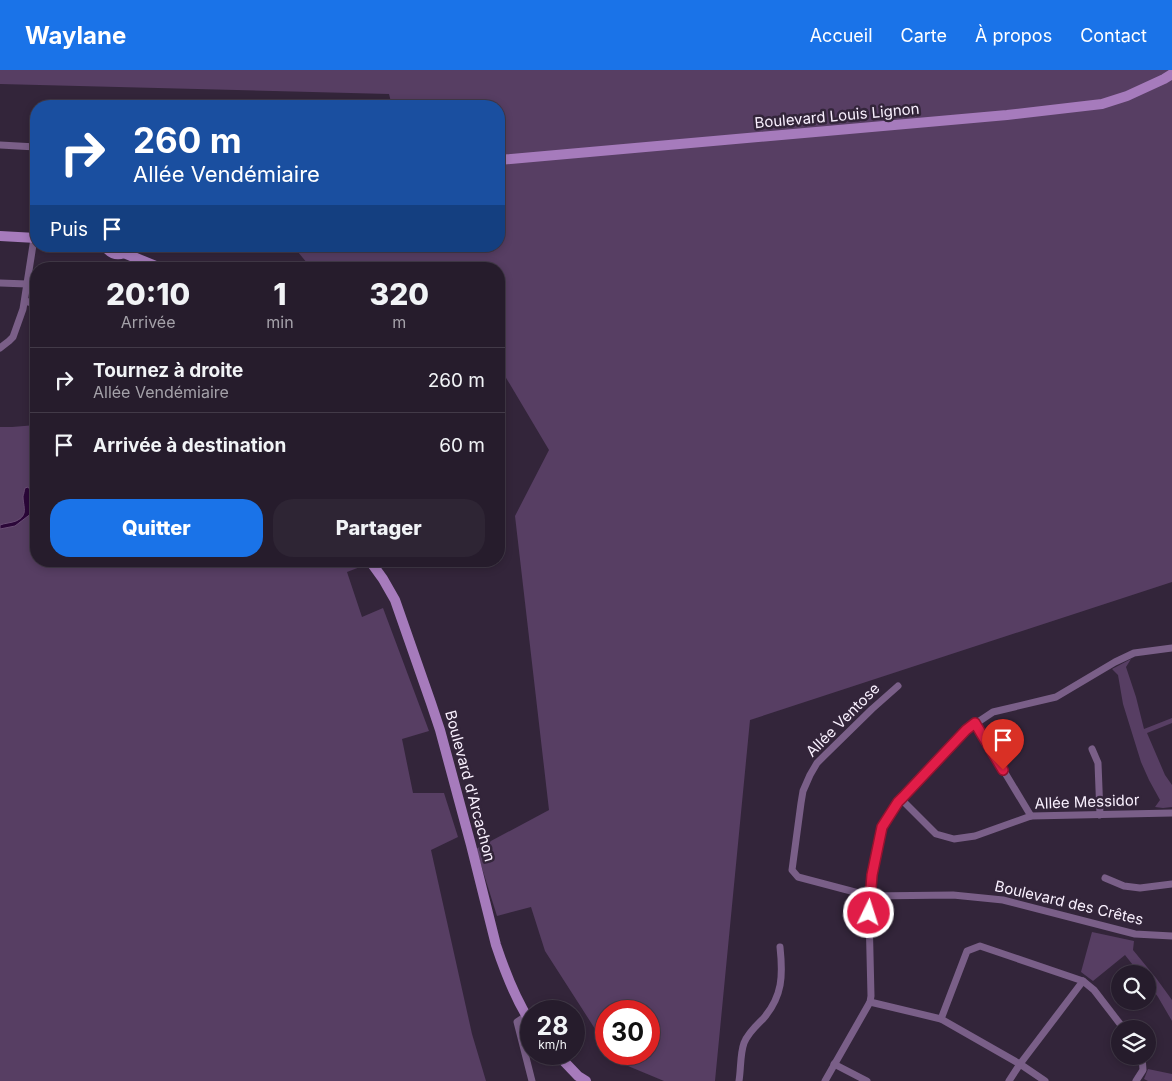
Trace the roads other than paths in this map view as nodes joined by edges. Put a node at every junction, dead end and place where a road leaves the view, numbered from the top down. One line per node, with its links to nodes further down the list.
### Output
1 (1172, 74): 4 (main road, Boulevard Louis Lignon)
2 (0, 145): 3 (street)
3 (30, 147)
4 (505, 159)
5 (0, 231): 6 (main road)
6 (30, 234)
7 (30, 235): 8 (main road)
8 (0, 236)
9 (110, 252): 10 (main road)
10 (124, 252)
11 (132, 252): 12 (main road)
12 (144, 262)
13 (30, 268): 15 (street)
14 (0, 283): 15 (street)
15 (27, 284): 16 (street)
16 (25, 301): 17 (street); 18 (street)
17 (30, 302)
18 (0, 348)
19 (374, 567): 35 (main road, Boulevard d'Arcachon)
20 (1172, 648): 22 (street)
21 (898, 686): 30 (street, Allée Ventose)
22 (975, 723): 24 (street); 27 (street)
23 (1092, 748): 26 (street)
24 (901, 799): 27 (street, Allée Messidor); 30 (street)
25 (1172, 813): 26 (street, Allée Messidor)
26 (1100, 815): 27 (street, Allée Messidor)
27 (1031, 816)
28 (1105, 878): 29 (street)
29 (1172, 884)
30 (870, 896): 31 (street, Boulevard des Crêtes); 34 (street)
31 (1172, 936)
32 (780, 947): 47 (street)
33 (1083, 981): 36 (street); 37 (street); 41 (street)
34 (870, 1002): 36 (street); 40 (street)
35 (520, 1004)
36 (942, 1019): 41 (street)
37 (1117, 1020)
38 (520, 1021): 39 (street)
39 (520, 1034)
40 (834, 1064): 48 (street); 49 (street)
41 (1020, 1064): 50 (street); 51 (street)
42 (528, 1065): 45 (street)
43 (568, 1065): 46 (main road)
44 (1143, 1065): 52 (street)
45 (532, 1081)
46 (586, 1081)
47 (739, 1081)
48 (825, 1081)
49 (867, 1081)
50 (1009, 1081)
51 (1045, 1081)
52 (1136, 1081)

